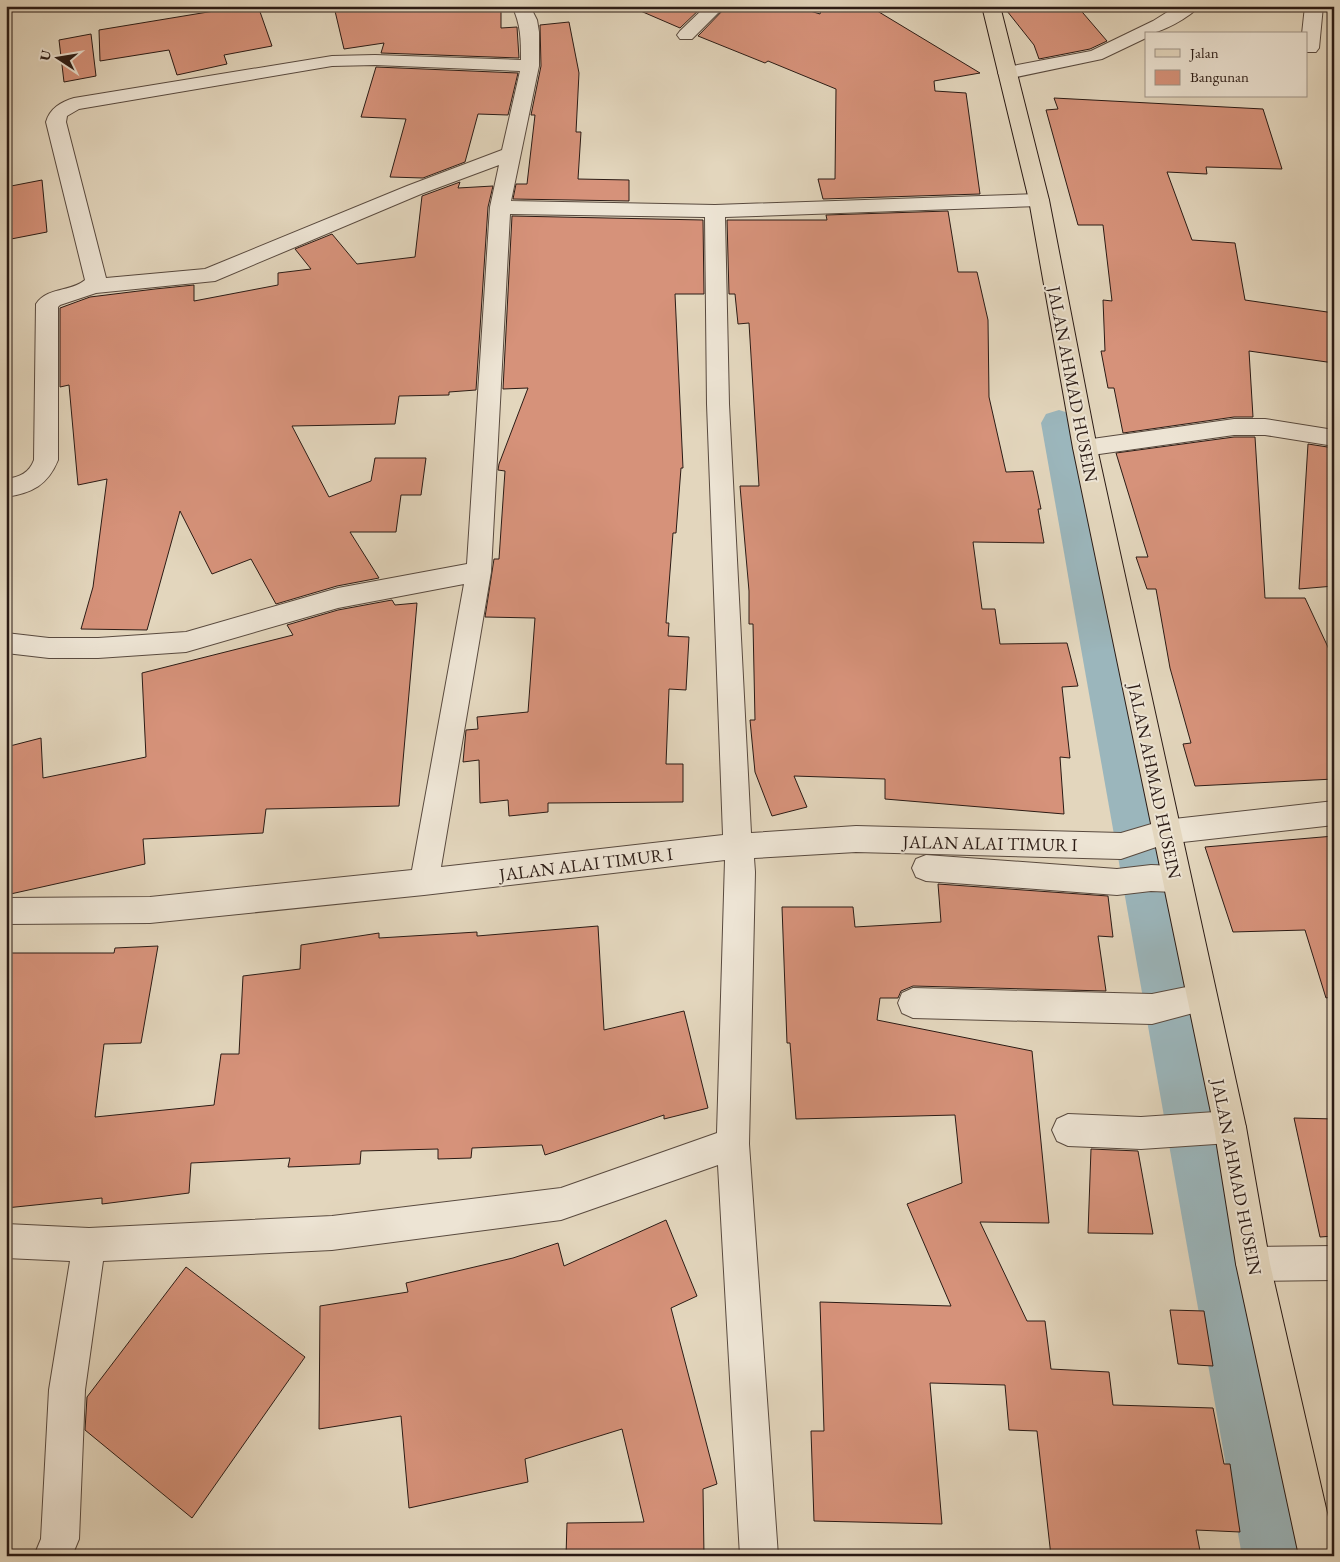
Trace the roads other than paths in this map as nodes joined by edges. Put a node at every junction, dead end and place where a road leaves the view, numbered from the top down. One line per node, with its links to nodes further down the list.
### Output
1 (521, 6): 8 (street)
2 (716, 6): 6 (street)
3 (991, 6): 9 (main road, JALAN AHMAD HUSEIN)
4 (1190, 6): 9 (street)
5 (1314, 6): 7 (street)
6 (686, 35)
7 (1310, 48)
8 (530, 66): 10 (street); 14 (street)
9 (1007, 73): 11 (main road, JALAN AHMAD HUSEIN)
10 (512, 153): 12 (street); 14 (street)
11 (1039, 200): 13 (street); 16 (main road, JALAN AHMAD HUSEIN)
12 (500, 207): 13 (street); 18 (street)
13 (715, 211): 22 (street)
14 (92, 286): 17 (street)
15 (1334, 438): 16 (street)
16 (1085, 448): 21 (main road, JALAN AHMAD HUSEIN)
17 (6, 488)
18 (479, 572): 19 (street); 25 (street)
19 (6, 643)
20 (1334, 813): 21 (street, JALAN ALAI TIMUR I)
21 (1144, 839): 22 (street, JALAN ALAI TIMUR I); 24 (main road, JALAN AHMAD HUSEIN)
22 (738, 846): 25 (street, JALAN ALAI TIMUR I); 31 (street)
23 (926, 868): 24 (street)
24 (1163, 878): 27 (main road, JALAN AHMAD HUSEIN)
25 (424, 882): 26 (street, JALAN ALAI TIMUR I)
26 (6, 911)
27 (1202, 998): 28 (street); 29 (main road, JALAN AHMAD HUSEIN)
28 (913, 1002)
29 (1217, 1127): 30 (street); 34 (main road, JALAN AHMAD HUSEIN)
30 (1068, 1130)
31 (733, 1144): 33 (street); 37 (street)
32 (6, 1241): 33 (street)
33 (89, 1246): 36 (street)
34 (1253, 1264): 35 (street); 38 (main road, JALAN AHMAD HUSEIN)
35 (1334, 1264)
36 (53, 1556)
37 (760, 1556)
38 (1318, 1556)

